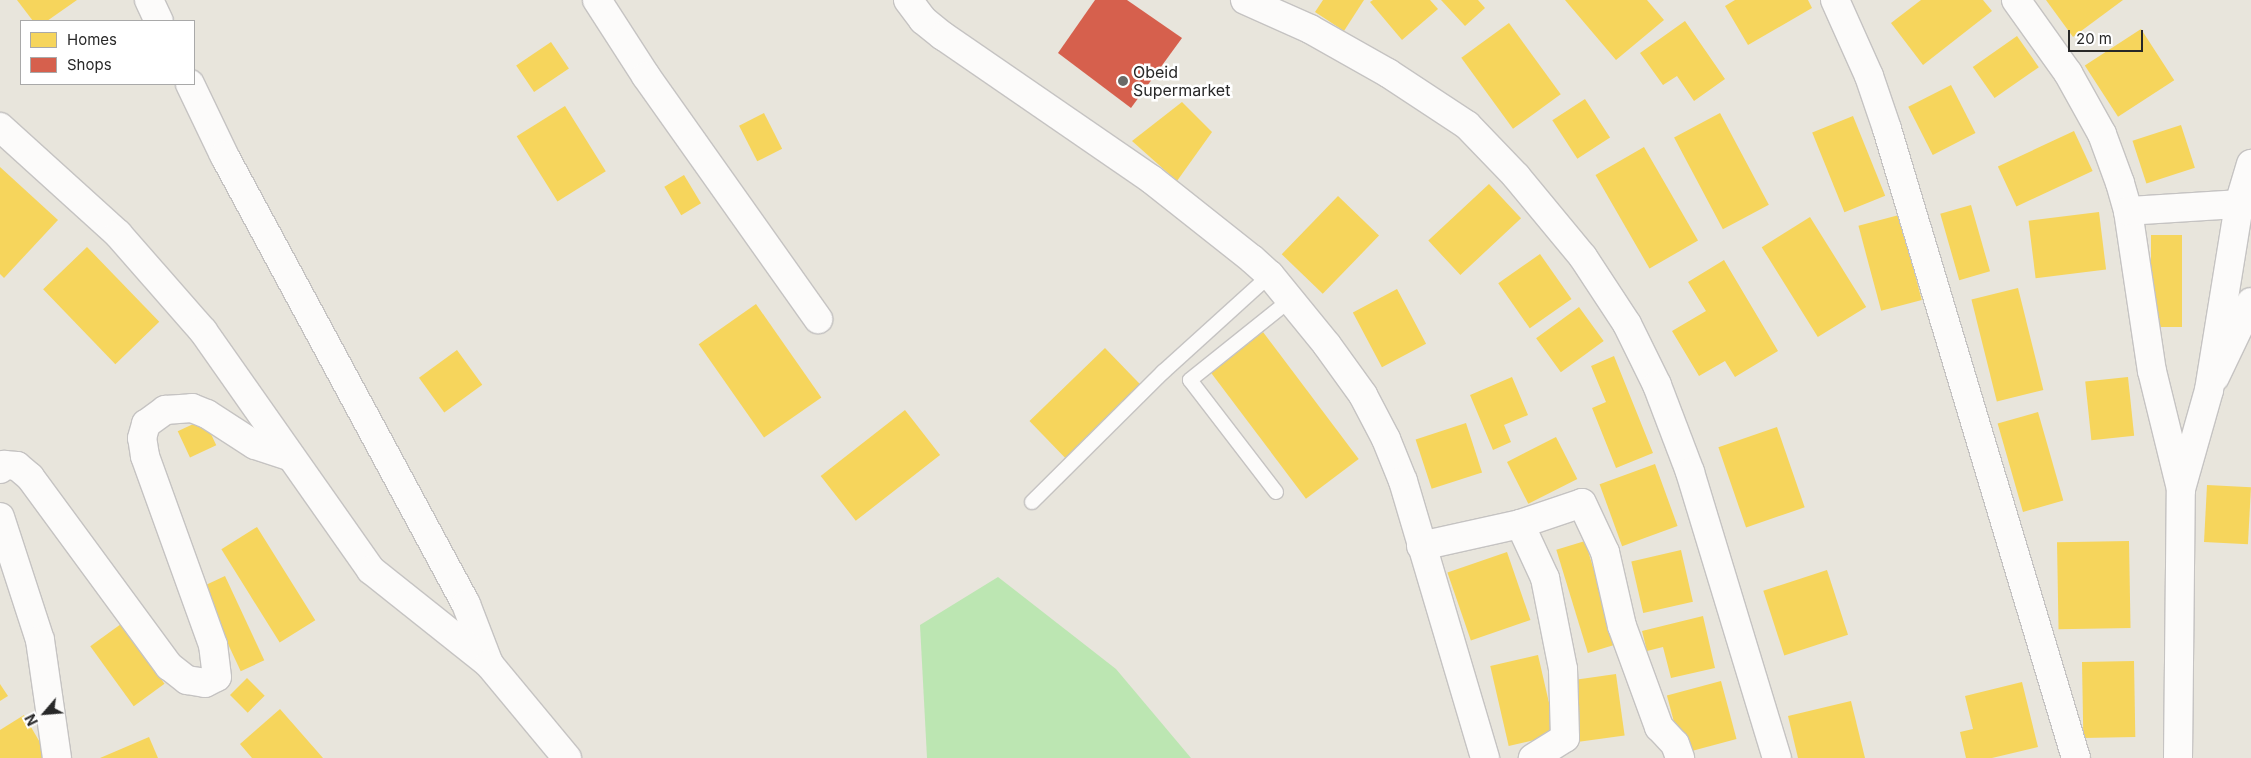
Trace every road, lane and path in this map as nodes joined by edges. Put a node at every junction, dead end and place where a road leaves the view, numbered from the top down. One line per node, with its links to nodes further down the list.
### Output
1 (149, 0): 7 (street)
2 (597, 0): 16 (street)
3 (908, 0): 13 (street)
4 (1835, 0): 33 (street)
5 (2016, 0): 11 (street)
6 (1250, 1): 32 (street)
7 (159, 20)
8 (190, 85): 26 (street)
9 (0, 127): 18 (street)
10 (2251, 164): 12 (street)
11 (2128, 211): 12 (street); 20 (street)
12 (2245, 213): 17 (street)
13 (1270, 275): 14 (street); 22 (lane)
14 (1290, 300): 21 (lane); 25 (street)
15 (2251, 302): 17 (street)
16 (818, 319)
17 (2209, 390): 20 (street)
18 (289, 456): 19 (street); 26 (street)
19 (0, 469)
20 (2181, 488): 34 (street)
21 (1276, 492)
22 (1032, 502)
23 (0, 517): 27 (street)
24 (1520, 524): 25 (street); 30 (street); 31 (street)
25 (1421, 546): 29 (street)
26 (489, 664): 28 (street)
27 (57, 758)
28 (567, 758)
29 (1485, 758)
30 (1533, 758)
31 (1680, 758)
32 (1777, 758)
33 (2076, 758)
34 (2178, 758)

